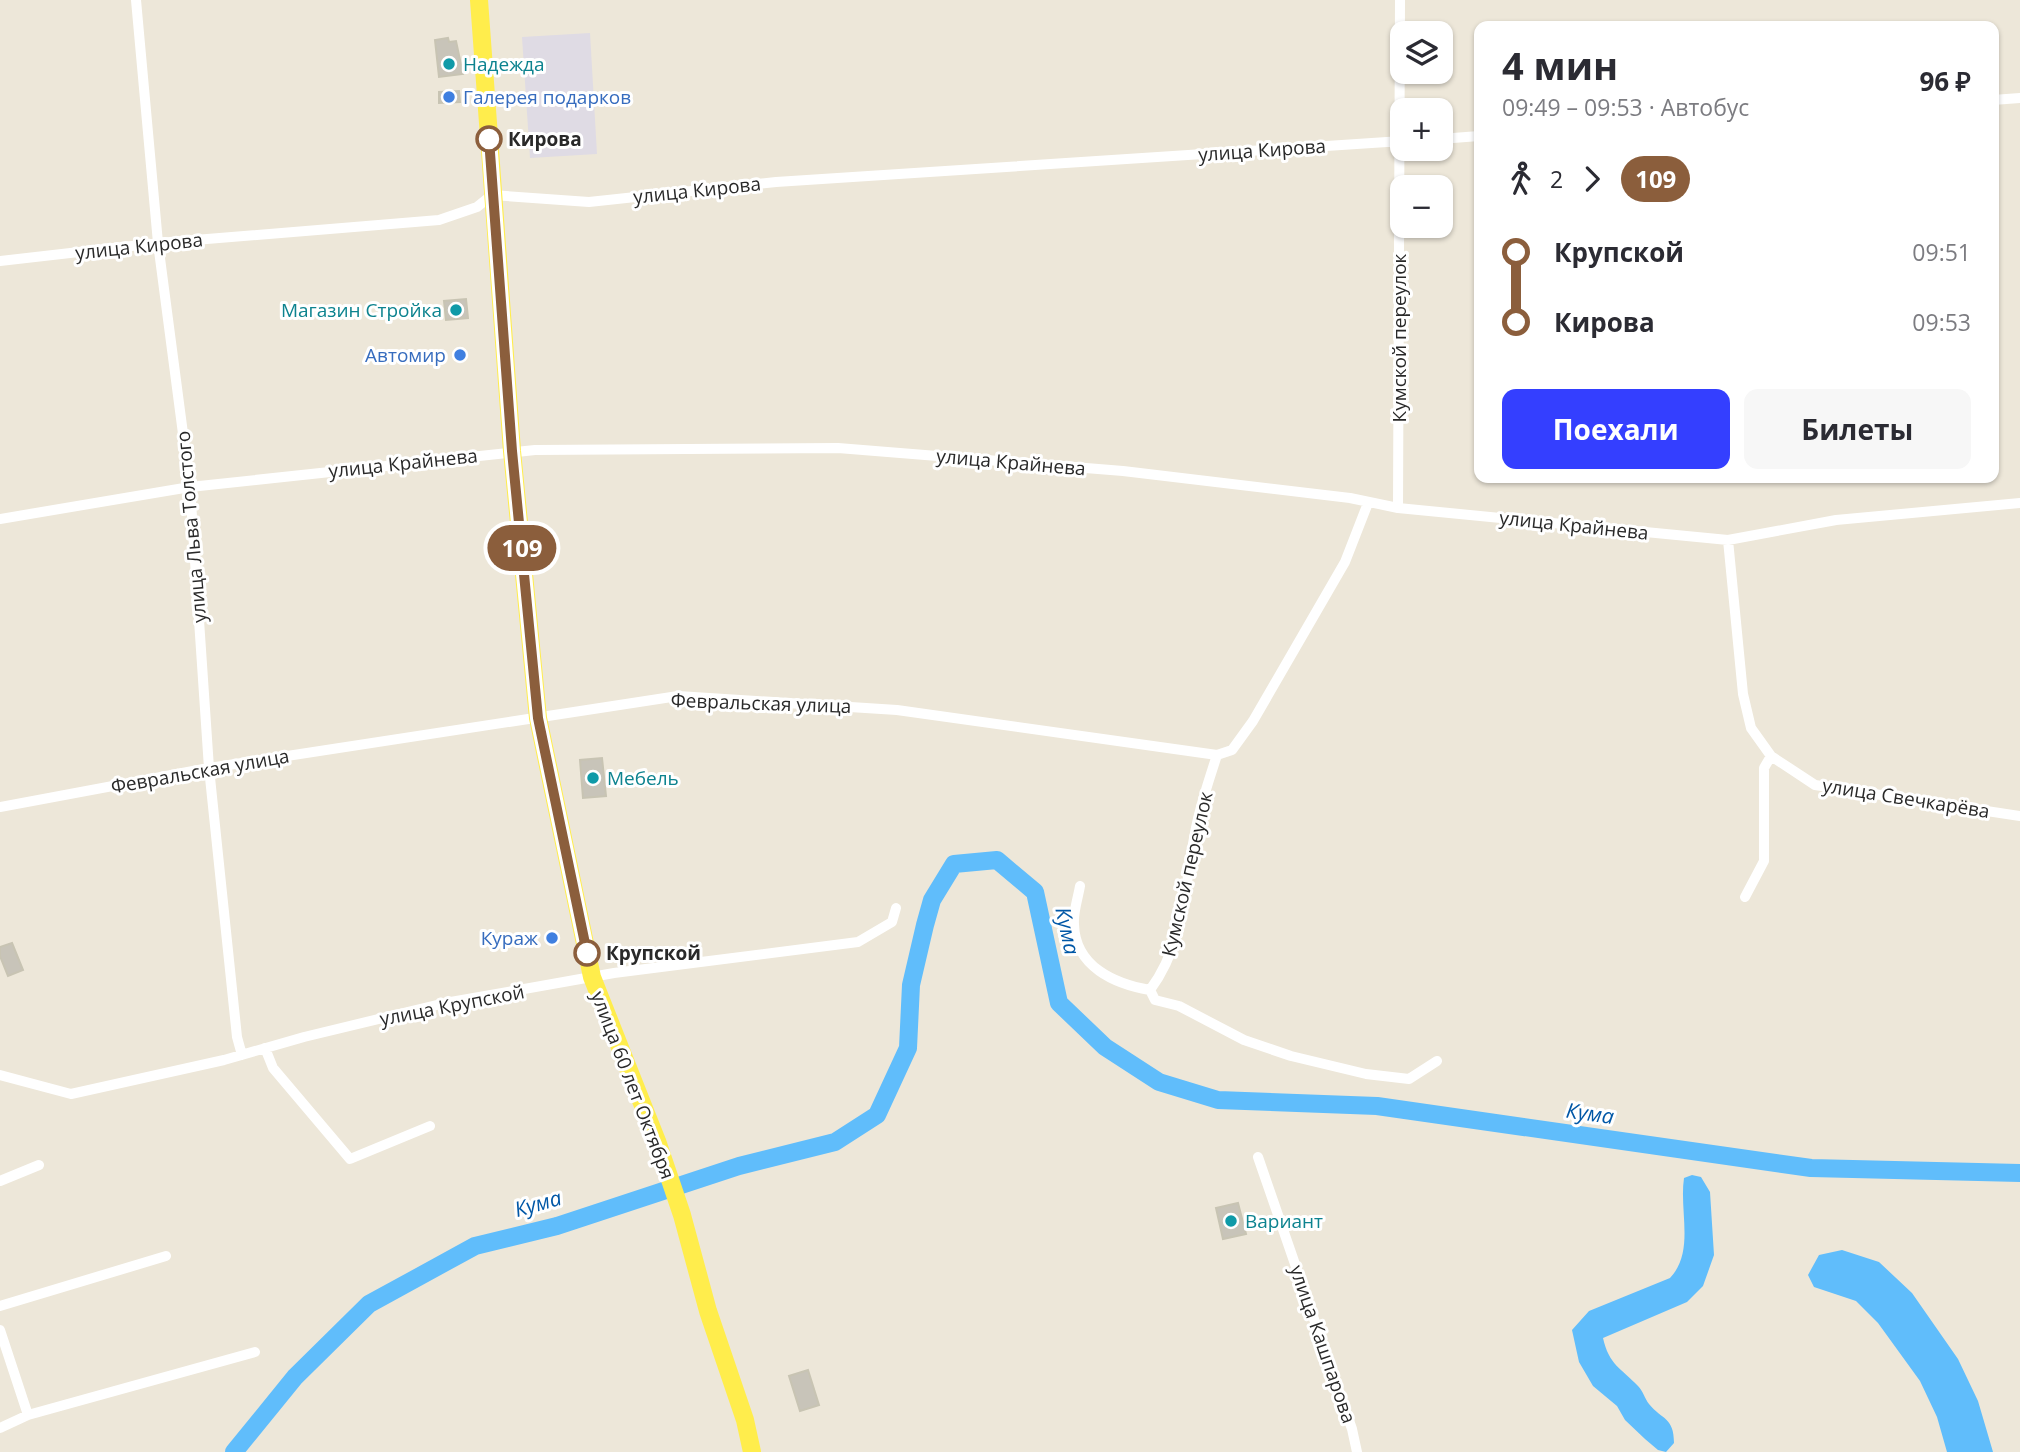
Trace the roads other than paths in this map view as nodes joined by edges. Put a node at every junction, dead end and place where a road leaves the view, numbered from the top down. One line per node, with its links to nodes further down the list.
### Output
1 (136, 0): 12 (street, улица Льва Толстого)
2 (479, 0): 11 (main road, улица 60 лет Октября)
3 (1400, 0): 4 (street, Кумской переулок)
4 (1401, 98)
5 (2020, 99): 6 (street)
6 (1999, 100)
7 (1474, 136): 8 (street)
8 (1453, 138)
9 (1390, 142): 11 (street, улица Кирова)
10 (1401, 161): 18 (street, Кумской переулок)
11 (492, 195): 12 (street, улица Кирова); 14 (main road, улица 60 лет Октября)
12 (158, 243): 13 (street, улица Кирова); 15 (street, улица Льва Толстого)
13 (0, 261)
14 (512, 451): 15 (street, улица Крайнева); 16 (street, улица Крайнева); 21 (main road, улица 60 лет Октября)
15 (190, 487): 19 (street, улица Крайнева); 24 (street, улица Льва Толстого)
16 (1368, 503): 18 (street, улица Крайнева); 22 (street, Февральская улица)
17 (2020, 503): 20 (street, улица Крайнева)
18 (1398, 508): 20 (street, улица Крайнева)
19 (0, 519)
20 (1728, 540): 23 (street, улица Свечкарёва)
21 (538, 718): 22 (street, Февральская улица); 24 (street, Февральская улица); 30 (main road, улица 60 лет Октября)
22 (1217, 755): 31 (street, Кумской переулок)
23 (1771, 756): 26 (street, улица Свечкарёва); 28 (street)
24 (209, 768): 25 (street, Февральская улица); 33 (street, улица Льва Толстого)
25 (0, 807)
26 (2020, 816)
27 (1080, 886): 31 (street)
28 (1745, 897)
29 (896, 908): 30 (street, улица Крупской)
30 (592, 976): 32 (street, улица Крупской); 46 (main road, улица 60 лет Октября)
31 (1150, 990): 34 (street)
32 (265, 1048): 33 (street, улица Крупской); 36 (street)
33 (242, 1055): 35 (street, улица Крупской)
34 (1437, 1061)
35 (0, 1075)
36 (429, 1126)
37 (1258, 1157): 47 (street, улица Кашпарова)
38 (39, 1165): 39 (street)
39 (0, 1181)
40 (166, 1256): 41 (street)
41 (0, 1306)
42 (0, 1330): 44 (street)
43 (256, 1353): 44 (street)
44 (28, 1415): 45 (street)
45 (0, 1428)
46 (752, 1452)
47 (1357, 1452)

